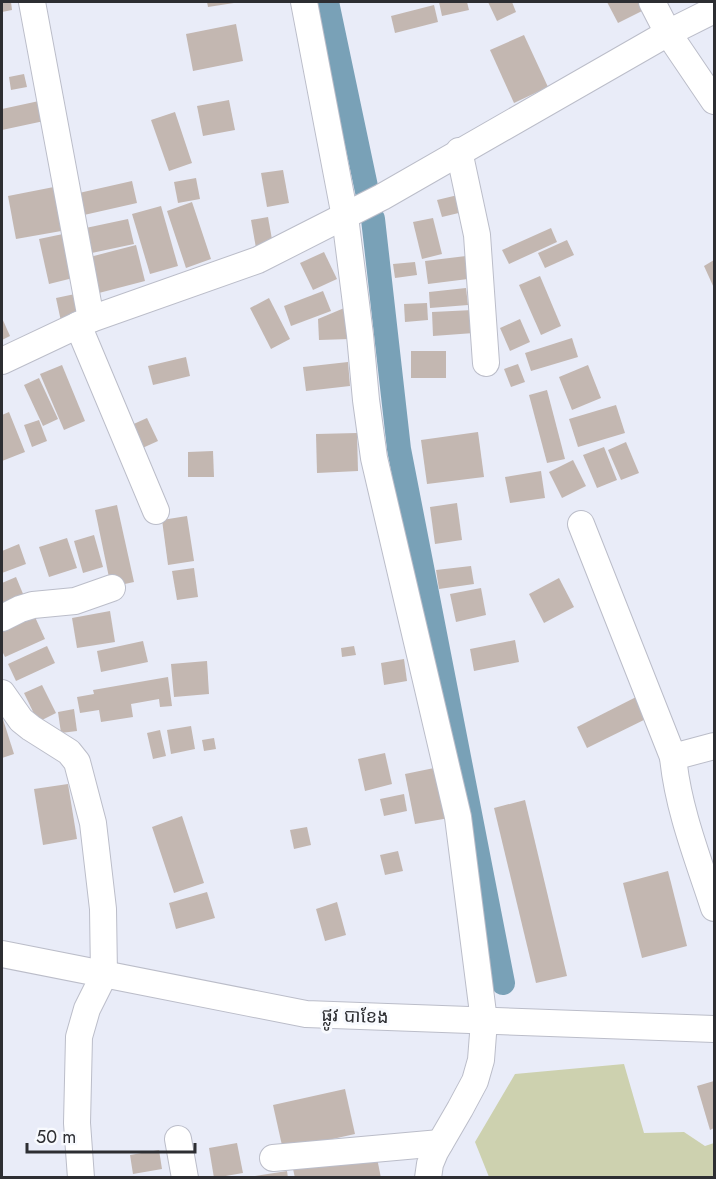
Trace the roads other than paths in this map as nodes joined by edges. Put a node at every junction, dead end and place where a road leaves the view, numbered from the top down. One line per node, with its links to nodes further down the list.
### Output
1 (32, 2): 9 (street)
2 (304, 2): 8 (street)
3 (652, 2): 5 (street)
4 (714, 10): 5 (street)
5 (668, 33): 6 (street); 7 (street)
6 (714, 101)
7 (459, 152): 8 (street); 11 (street)
8 (362, 207): 9 (street); 22 (street)
9 (84, 322): 10 (street); 12 (street)
10 (2, 361)
11 (486, 363)
12 (156, 511)
13 (581, 524): 18 (street)
14 (112, 588): 15 (street)
15 (2, 618)
16 (2, 693): 21 (street)
17 (714, 746): 18 (street)
18 (673, 757): 19 (street)
19 (714, 908)
20 (2, 954): 21 (street, ផ្លូវ បាខែង)
21 (104, 975): 22 (street, ផ្លូវ បាខែង); 27 (street)
22 (484, 1021): 23 (street, ផ្លូវ បាខែង); 25 (street)
23 (714, 1029)
24 (178, 1139): 28 (street)
25 (440, 1143): 26 (street); 29 (street)
26 (273, 1158)
27 (81, 1178)
28 (186, 1178)
29 (428, 1178)

